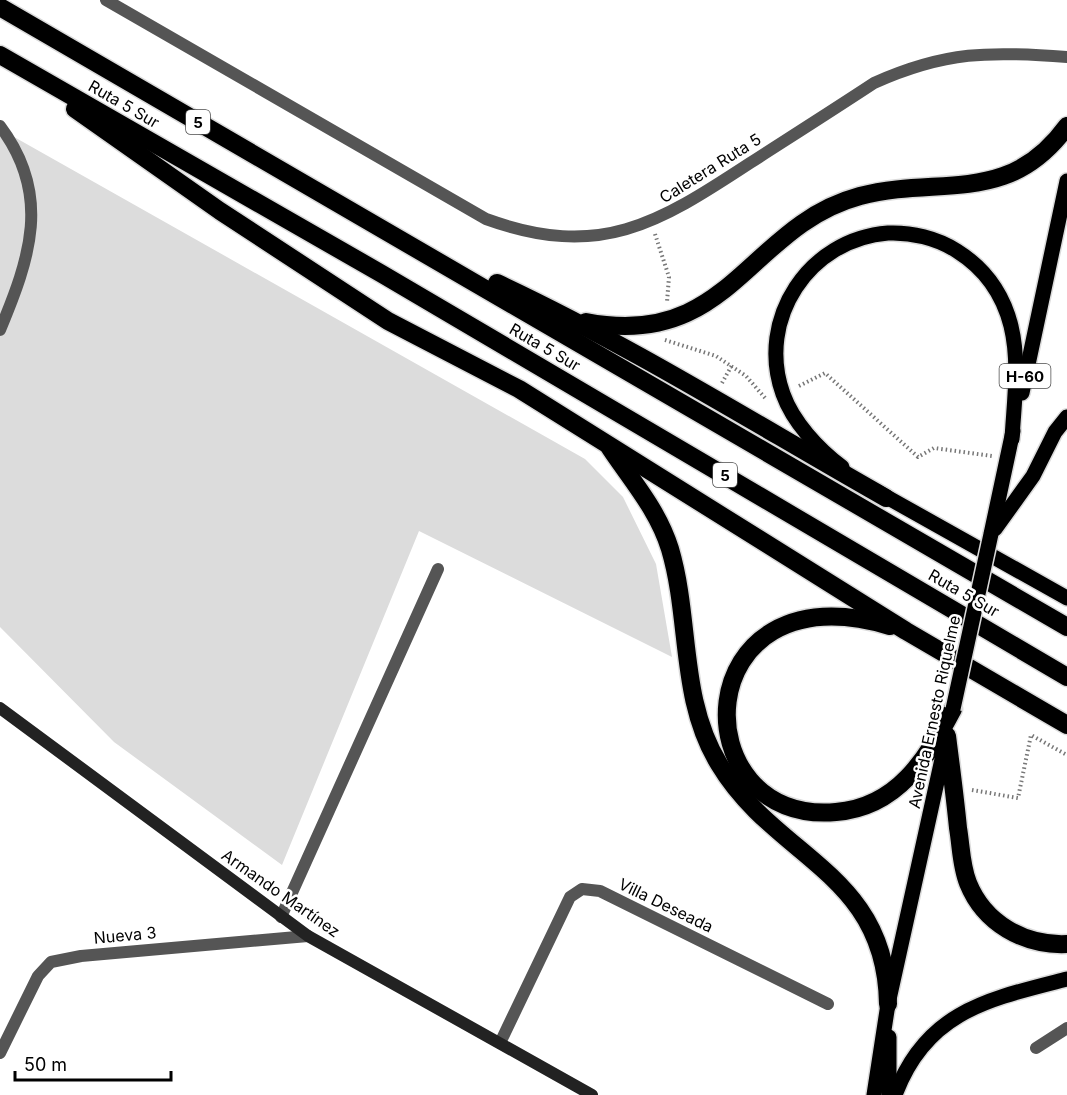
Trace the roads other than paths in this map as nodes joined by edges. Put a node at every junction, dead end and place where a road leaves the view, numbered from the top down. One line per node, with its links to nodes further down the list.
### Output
1 (106, 0): 2 (street, Caletera Ruta 5)
2 (124, 5): 5 (street, Caletera Ruta 5)
3 (0, 7): 10 (highway, Ruta 5 Sur / 5)
4 (0, 56): 6 (highway, Ruta 5 Sur / 5)
5 (1067, 57)
6 (28, 72): 15 (highway); 24 (highway, Ruta 5 Sur / 5)
7 (0, 126): 12 (street)
8 (1067, 126): 11 (highway)
9 (1067, 181): 14 (main road, Avenida Ernesto Riquelme / H-60)
10 (395, 237): 11 (highway); 22 (highway, Ruta 5 Sur / 5)
11 (573, 319): 16 (highway)
12 (0, 330)
13 (1067, 417): 17 (main road)
14 (1012, 439): 16 (main road); 17 (main road, Avenida Ernesto Riquelme / H-60)
15 (606, 441): 23 (highway); 34 (highway)
16 (886, 498): 19 (main road)
17 (991, 534): 26 (main road, Avenida Ernesto Riquelme, bridge)
18 (438, 568): 29 (street)
19 (1047, 586): 20 (main road); 21 (main road)
20 (1067, 592)
21 (1067, 598)
22 (1067, 627)
23 (906, 631): 26 (highway); 27 (highway)
24 (1067, 677)
25 (0, 708): 29 (main road, Armando Martínez)
26 (953, 709): 28 (main road, Avenida Ernesto Riquelme)
27 (1067, 725)
28 (947, 736): 31 (highway); 34 (main road, Avenida Ernesto Riquelme)
29 (281, 917): 30 (main road, Armando Martínez)
30 (308, 936): 36 (main road, Armando Martínez); 38 (street, Nueva 3)
31 (1067, 944)
32 (1067, 979): 42 (main road)
33 (828, 1004): 36 (street, Villa Deseada)
34 (888, 1004): 40 (main road, Avenida Ernesto Riquelme); 41 (main road, Avenida Ernesto Riquelme)
35 (1067, 1028): 37 (street)
36 (500, 1043): 39 (main road, Armando Martínez)
37 (1036, 1048)
38 (0, 1053)
39 (592, 1095)
40 (873, 1095)
41 (889, 1095)
42 (895, 1095)

